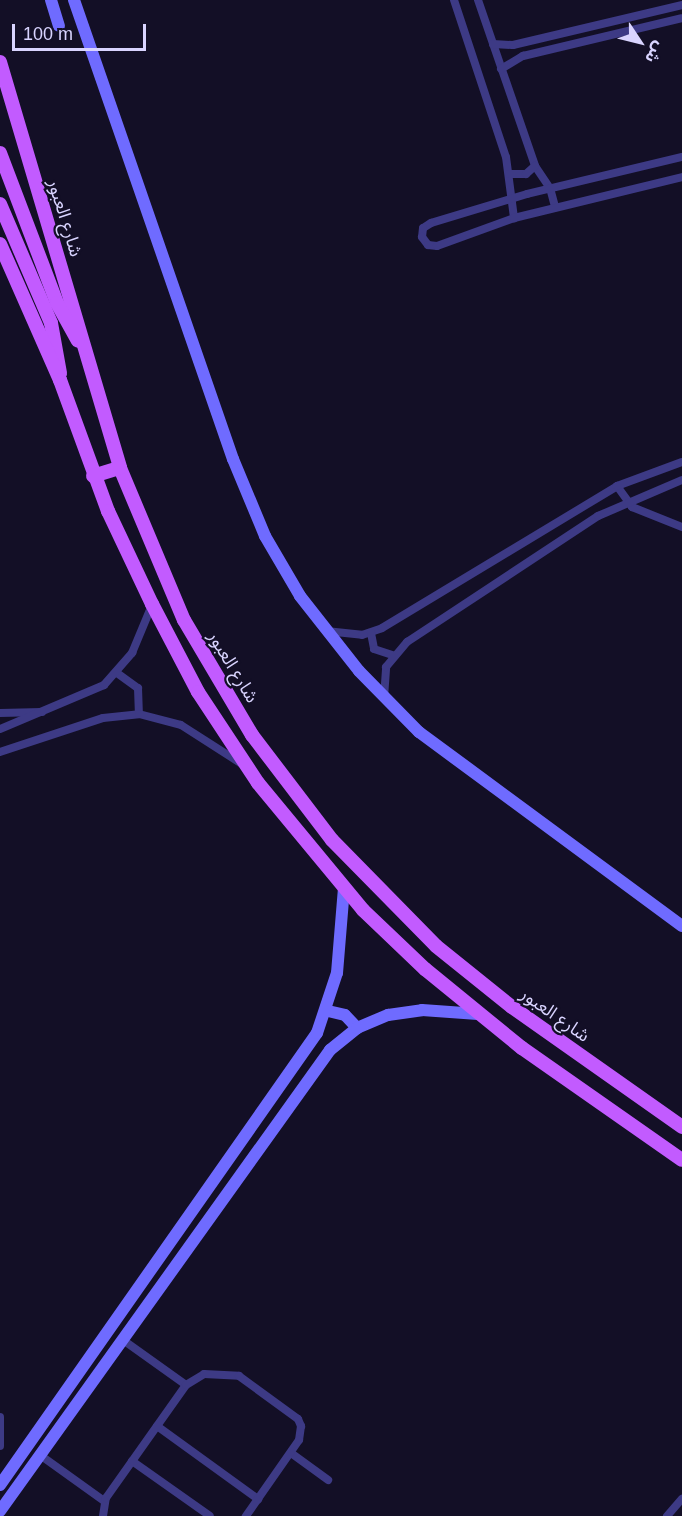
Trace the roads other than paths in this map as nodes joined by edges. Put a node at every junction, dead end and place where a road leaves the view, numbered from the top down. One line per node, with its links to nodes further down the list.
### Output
1 (51, 0): 7 (street)
2 (75, 0): 36 (street)
3 (454, 0): 16 (street)
4 (478, 0): 8 (street)
5 (679, 6): 6 (street); 9 (street)
6 (681, 18): 10 (street)
7 (59, 26)
8 (493, 44): 9 (street); 12 (street)
9 (513, 45): 10 (street)
10 (517, 58): 12 (street)
11 (0, 62): 24 (main road, شارع العبور)
12 (501, 69): 15 (street)
13 (0, 153): 24 (main road)
14 (682, 157): 18 (street)
15 (535, 166): 16 (street); 18 (street)
16 (509, 174): 19 (street)
17 (682, 177): 21 (street)
18 (550, 188): 19 (street); 21 (street)
19 (509, 199): 22 (street); 22 (street)
20 (0, 204): 25 (main road)
21 (555, 207): 22 (street)
22 (514, 218)
23 (0, 244): 25 (main road)
24 (87, 352): 27 (main road, شارع العبور)
25 (60, 380): 29 (main road)
26 (680, 462): 28 (street); 31 (street)
27 (120, 468): 29 (main road); 52 (main road, شارع العبور)
28 (682, 474)
29 (93, 476): 35 (main road)
30 (682, 481): 32 (street); 33 (street)
31 (617, 486): 33 (street); 37 (street)
32 (682, 491)
33 (626, 502): 34 (street); 38 (street)
34 (681, 524)
35 (152, 604): 39 (street); 46 (main road)
36 (326, 631): 37 (street); 40 (street)
37 (371, 633): 38 (street)
38 (393, 655): 40 (street)
39 (117, 674): 41 (street); 43 (street)
40 (384, 698): 48 (street)
41 (45, 712): 42 (street); 44 (street)
42 (0, 713)
43 (139, 714): 45 (street); 46 (street)
44 (0, 729)
45 (0, 752)
46 (247, 767): 47 (main road)
47 (344, 888): 49 (street); 50 (main road)
48 (682, 926)
49 (328, 1011): 51 (street); 63 (street)
50 (478, 1014): 51 (street); 53 (main road)
51 (357, 1028): 54 (street)
52 (682, 1127)
53 (682, 1160)
54 (123, 1340): 55 (street); 60 (street)
55 (186, 1385): 57 (street); 59 (street)
56 (0, 1417): 58 (street)
57 (157, 1426): 61 (street); 65 (street)
58 (0, 1446)
59 (291, 1453): 62 (street); 65 (street)
60 (40, 1455): 66 (street); 67 (street)
61 (132, 1461): 66 (street); 69 (street)
62 (328, 1480)
63 (0, 1485)
64 (682, 1498): 71 (street)
65 (258, 1499): 70 (street)
66 (104, 1501): 68 (street)
67 (0, 1511)
68 (103, 1516)
69 (210, 1516)
70 (246, 1516)
71 (667, 1516)

